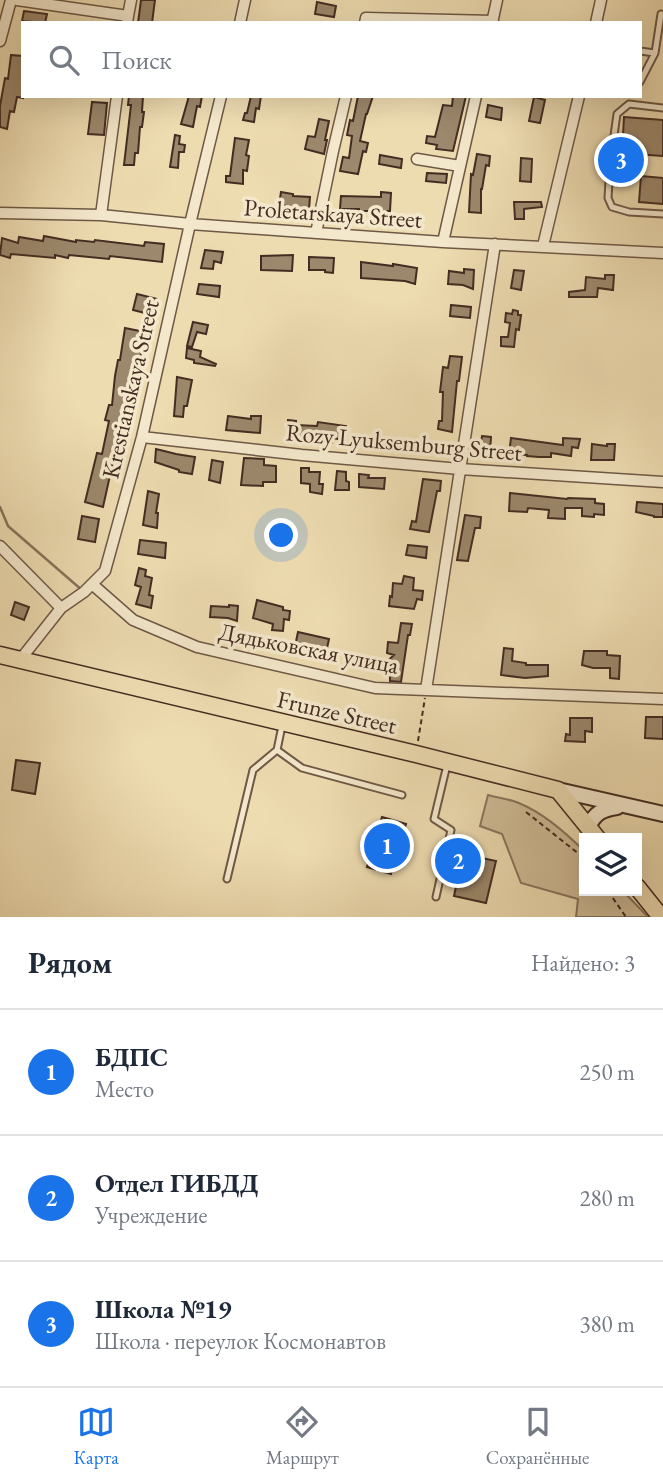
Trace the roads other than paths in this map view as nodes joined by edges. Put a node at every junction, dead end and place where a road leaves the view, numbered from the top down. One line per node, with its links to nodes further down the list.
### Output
1 (14, 0): 7 (street); 13 (street)
2 (131, 0): 7 (street)
3 (245, 0): 8 (street)
4 (497, 0): 11 (street)
5 (601, 0): 12 (street)
6 (663, 15): 15 (lane)
7 (128, 19)
8 (240, 21)
9 (365, 21): 10 (street)
10 (460, 21)
11 (492, 21)
12 (596, 21)
13 (0, 41)
14 (642, 51): 15 (lane)
15 (655, 53): 16 (lane)
16 (642, 78)
17 (117, 98): 29 (street)
18 (221, 98): 30 (street, Krestianskaya Street)
19 (346, 98): 31 (street)
20 (476, 98): 26 (street)
21 (579, 98): 34 (street)
22 (632, 98): 23 (lane)
23 (629, 104): 24 (lane); 28 (lane)
24 (663, 107)
25 (417, 159): 26 (street)
26 (460, 166): 32 (street)
27 (0, 213): 29 (street, Proletarskaya Street)
28 (663, 214)
29 (101, 215): 30 (street, Proletarskaya Street)
30 (190, 224): 31 (street, Proletarskaya Street); 36 (street, Krestianskaya Street)
31 (316, 233): 32 (street, Proletarskaya Street)
32 (443, 242): 33 (street, Proletarskaya Street)
33 (495, 244): 34 (street, Proletarskaya Street); 37 (street)
34 (543, 246): 35 (street, Proletarskaya Street)
35 (663, 253)
36 (142, 438): 37 (street, Rozy Lyuksemburg Street); 40 (street, Krestianskaya Street)
37 (460, 469): 38 (street, Rozy Lyuksemburg Street); 44 (street)
38 (663, 482)
39 (0, 546): 41 (street)
40 (92, 584): 41 (street, Krestianskaya Street); 44 (street, Дядьковская улица)
41 (61, 608): 43 (street, Krestianskaya Street)
42 (0, 655): 43 (main road, Frunze Street)
43 (20, 660): 46 (main road, Frunze Street)
44 (426, 690): 45 (street, Дядьковская улица)
45 (663, 699)
46 (283, 722): 47 (lane); 48 (main road, Frunze Street)
47 (277, 750): 50 (lane); 54 (lane)
48 (447, 762): 49 (main road, Frunze Street); 56 (lane)
49 (558, 790): 51 (main road, Frunze Street); 53 (main road)
50 (402, 795)
51 (629, 806): 52 (main road, Frunze Street); 53 (main road)
52 (663, 814)
53 (593, 832)
54 (227, 879)
55 (642, 893): 57 (main road)
56 (436, 897)
57 (662, 917)

